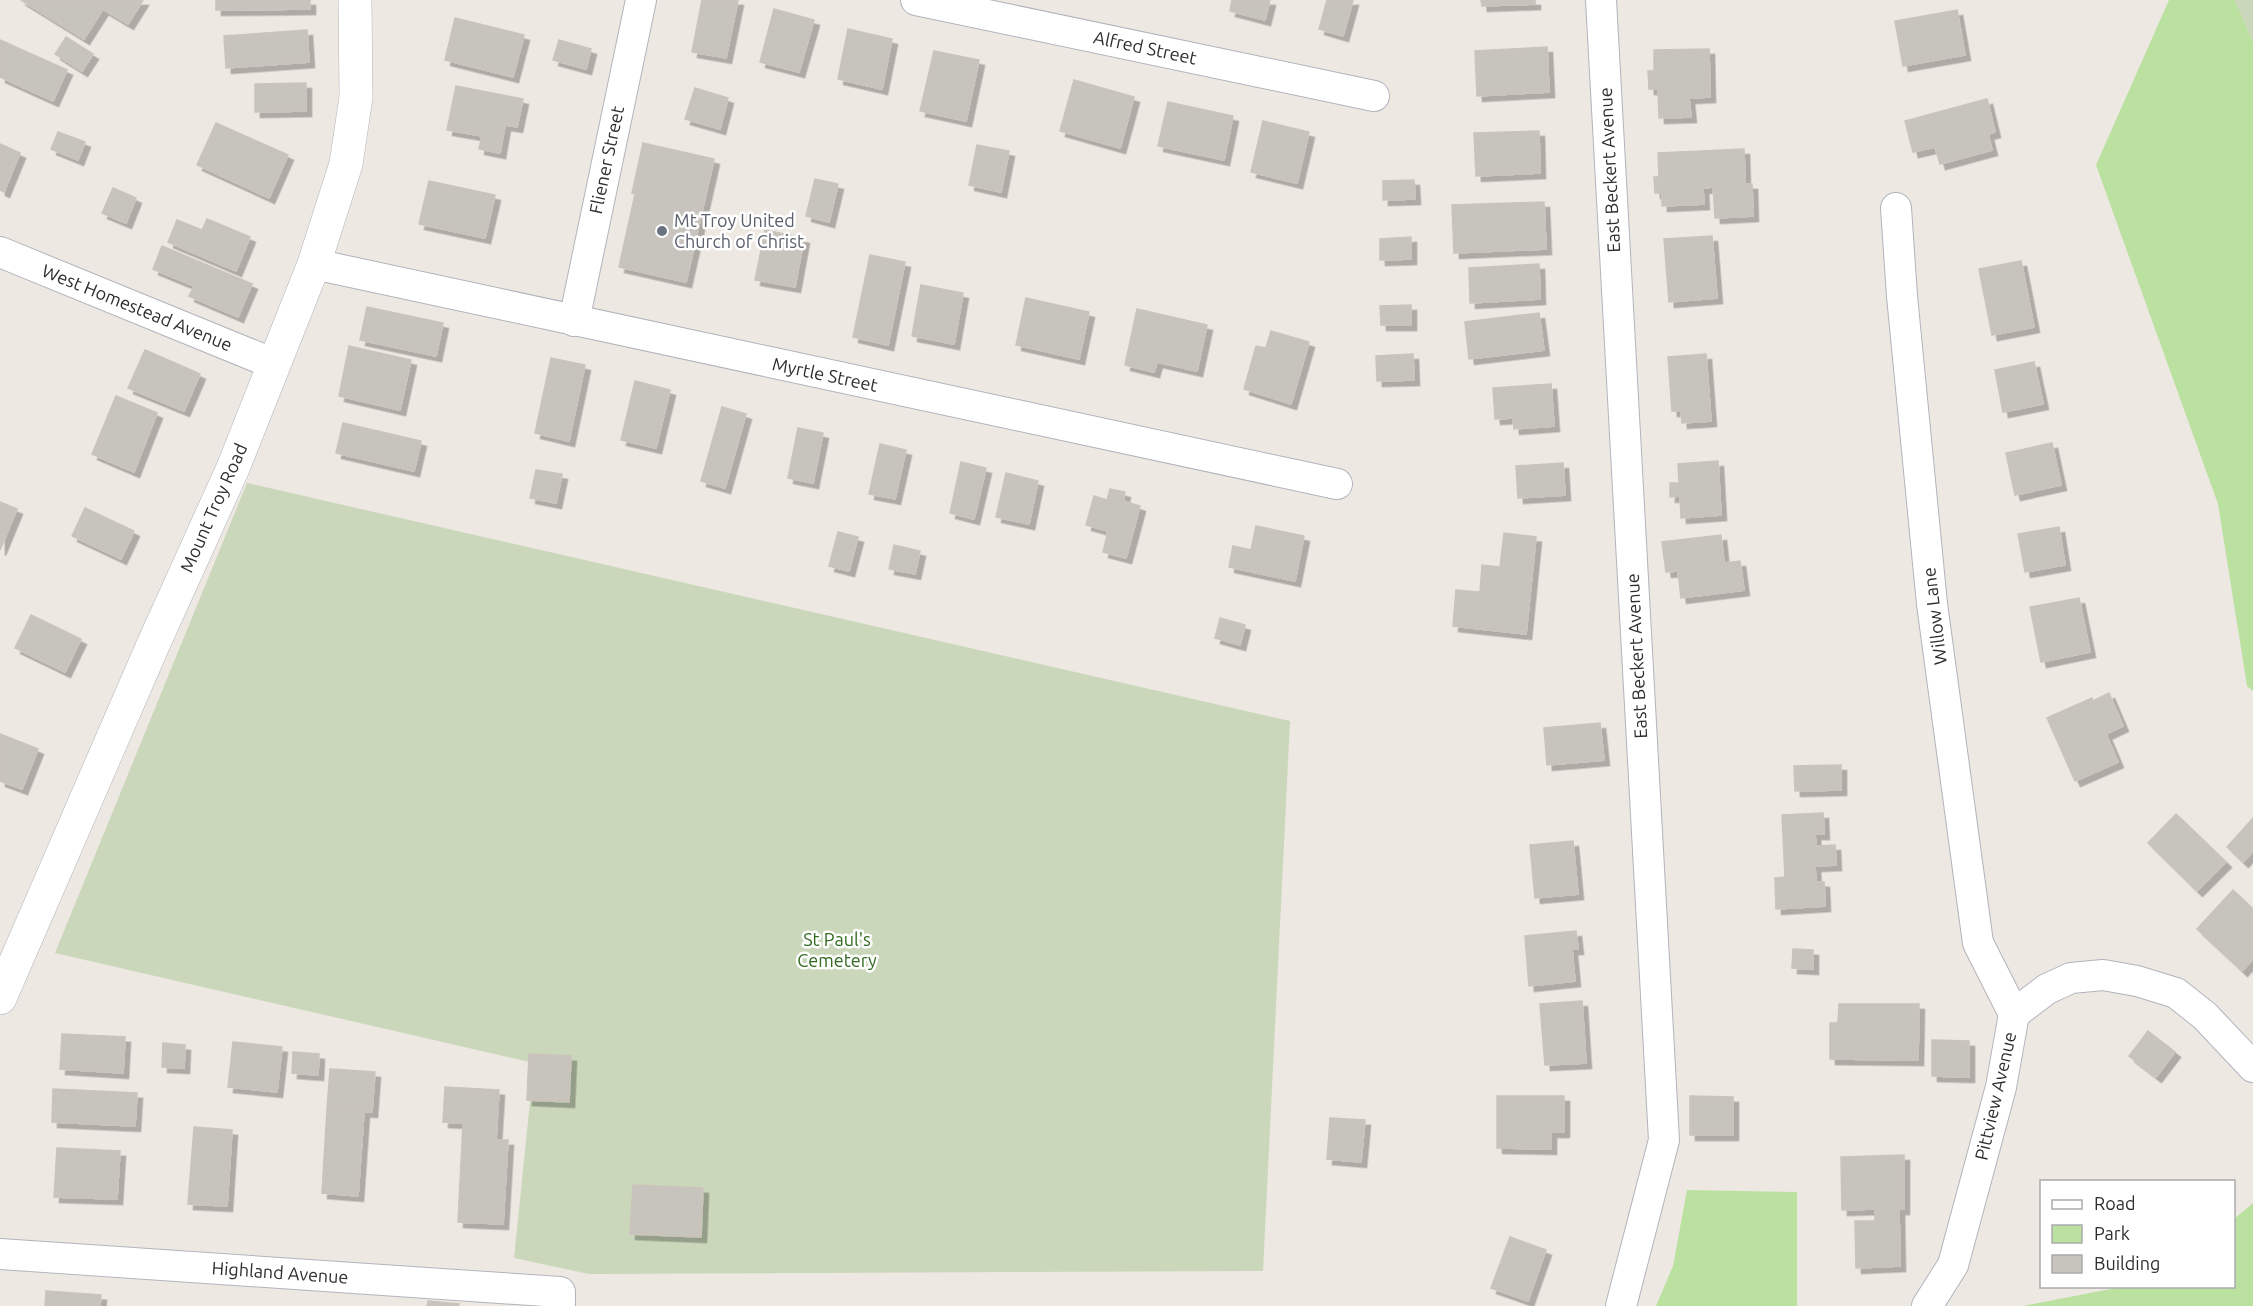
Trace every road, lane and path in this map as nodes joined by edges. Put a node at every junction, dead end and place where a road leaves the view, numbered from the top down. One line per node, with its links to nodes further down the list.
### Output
1 (355, 0): 8 (street, Mount Troy Road)
2 (640, 0): 9 (street, Fliener Street)
3 (916, 0): 5 (street, Alfred Street)
4 (1601, 0): 17 (street, East Beckert Avenue)
5 (1374, 96)
6 (1896, 208): 13 (street, Willow Lane)
7 (0, 252): 10 (street, West Homestead Avenue)
8 (314, 264): 9 (street, Myrtle Street); 10 (street, Mount Troy Road)
9 (574, 321): 11 (street, Myrtle Street)
10 (274, 364): 12 (street, Mount Troy Road)
11 (1336, 484)
12 (0, 998)
13 (2014, 1014): 14 (street, Pittview Avenue); 18 (street, Pittview Avenue)
14 (2253, 1067)
15 (0, 1254): 16 (street, Highland Avenue)
16 (560, 1299)
17 (1621, 1306)
18 (1928, 1306)

